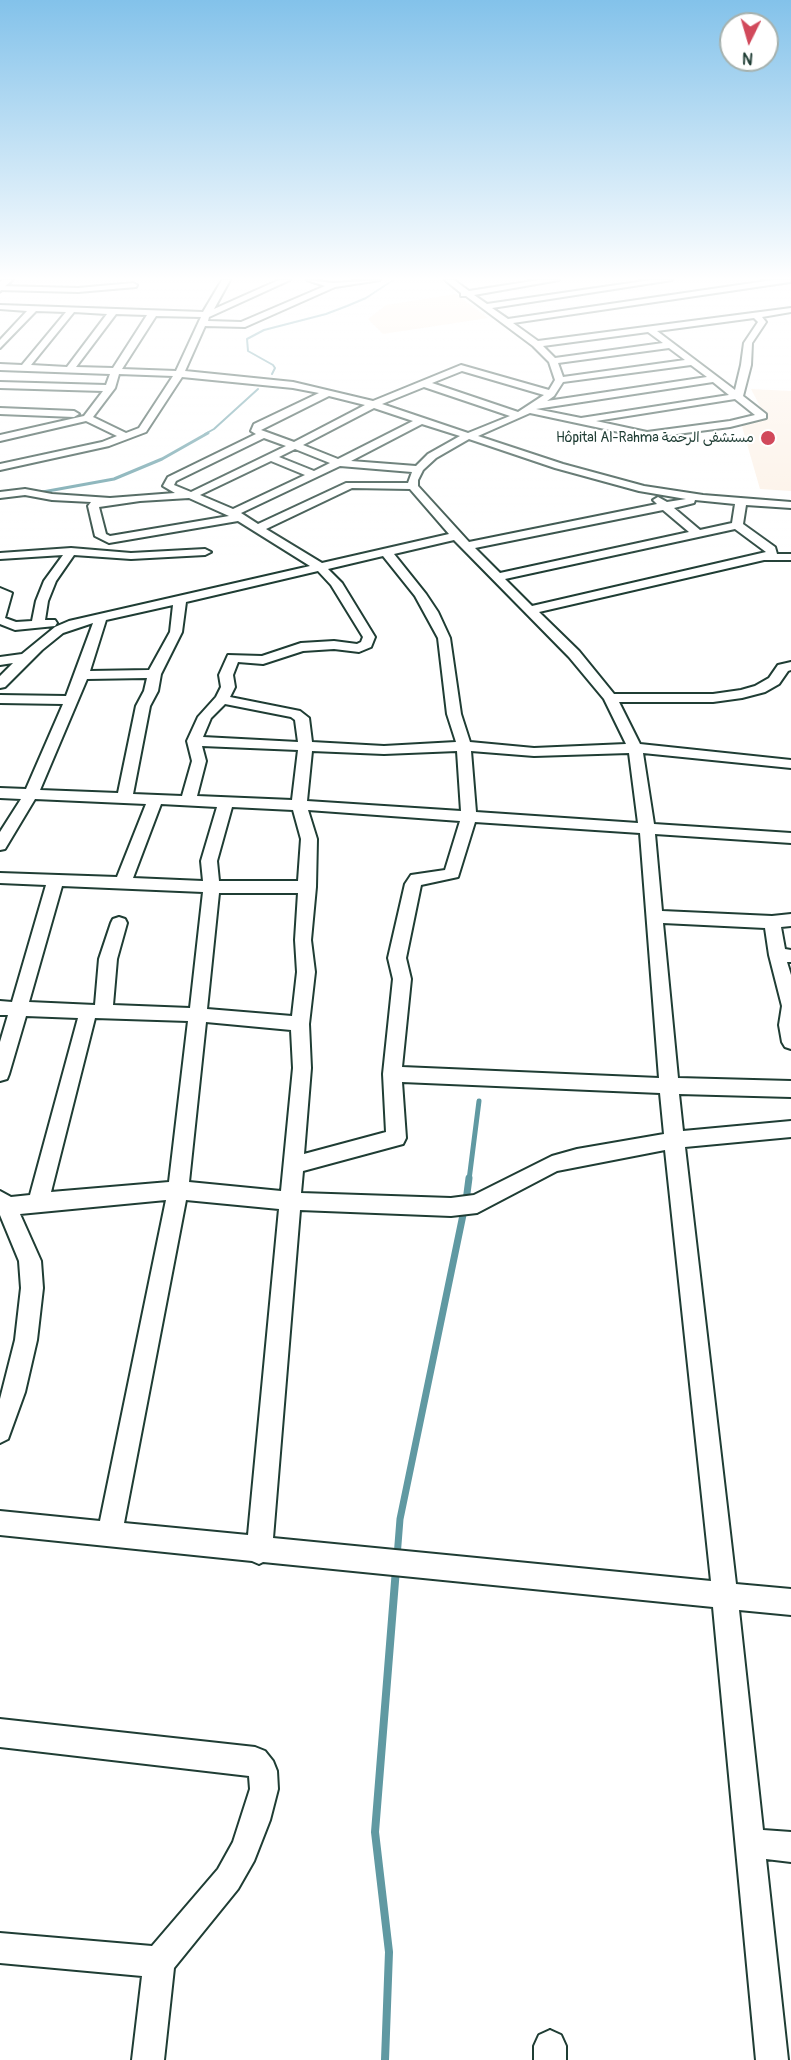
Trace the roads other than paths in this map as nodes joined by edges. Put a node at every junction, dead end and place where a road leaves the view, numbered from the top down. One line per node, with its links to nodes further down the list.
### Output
1 (114, 376): 14 (street)
2 (179, 376): 27 (street)
3 (207, 376): 15 (street)
4 (442, 376): 12 (street)
5 (487, 376): 16 (street)
6 (559, 376): 11 (street)
7 (588, 376): 11 (street)
8 (711, 376): 10 (street)
9 (743, 376): 17 (street)
10 (715, 379): 17 (street); 19 (street)
11 (560, 380): 16 (street)
12 (423, 383): 18 (street); 19 (street)
13 (0, 385): 14 (street)
14 (110, 388): 22 (street)
15 (329, 392): 18 (street); 25 (street)
16 (551, 394): 19 (street)
17 (738, 396): 24 (street); 24 (street)
18 (374, 404): 23 (street); 29 (street)
19 (528, 410): 24 (street); 26 (street)
20 (0, 411): 21 (street)
21 (21, 412): 22 (street); 28 (street)
22 (89, 417): 27 (street); 28 (street)
23 (422, 420): 26 (street); 31 (street)
24 (580, 421)
25 (264, 434): 29 (street); 38 (street)
26 (468, 436): 33 (street); 36 (street)
27 (127, 437): 32 (street)
28 (0, 438)
29 (296, 445): 30 (street); 31 (street)
30 (271, 457): 34 (street); 38 (street)
31 (339, 464): 33 (street); 34 (street)
32 (0, 467)
33 (418, 469): 35 (street)
34 (314, 475): 44 (street)
35 (413, 486): 46 (street); 48 (street)
36 (643, 489): 39 (street); 43 (street)
37 (0, 495): 40 (street)
38 (192, 495): 40 (street); 44 (street)
39 (703, 498): 41 (street); 43 (street)
40 (120, 501): 44 (street)
41 (741, 502): 42 (street); 45 (street)
42 (791, 505)
43 (665, 506): 47 (street); 48 (street)
44 (237, 515): 46 (street)
45 (737, 525): 47 (street); 53 (street)
46 (259, 528): 55 (street)
47 (698, 534): 56 (street)
48 (462, 541): 51 (street); 56 (street)
49 (71, 551): 50 (street); 52 (street); 62 (street)
50 (205, 552)
51 (386, 552): 55 (street); 75 (street)
52 (0, 556)
53 (764, 557): 54 (street); 59 (street)
54 (791, 557)
55 (320, 567): 58 (street); 72 (street)
56 (497, 577): 59 (street)
57 (0, 592): 61 (street)
58 (180, 598): 60 (street); 67 (street)
59 (530, 610): 70 (street)
60 (101, 617): 63 (street); 68 (street)
61 (0, 618): 62 (street)
62 (38, 623): 63 (street)
63 (73, 624): 64 (street)
64 (25, 658): 65 (street); 69 (street)
65 (0, 661)
66 (791, 666): 70 (street)
67 (154, 674): 68 (street); 81 (street)
68 (82, 675): 73 (street)
69 (0, 684)
70 (610, 698): 77 (street)
71 (0, 699): 73 (street)
72 (222, 699): 74 (street); 76 (street)
73 (71, 700): 80 (street)
74 (194, 741): 76 (street); 83 (street)
75 (464, 746): 76 (street); 77 (street); 86 (street)
76 (305, 747): 85 (street)
77 (635, 748): 78 (street); 87 (street)
78 (791, 765)
79 (0, 793): 80 (street)
80 (31, 794): 81 (street); 89 (street)
81 (125, 797): 82 (street)
82 (156, 798): 83 (street); 92 (street)
83 (188, 801): 84 (street)
84 (226, 803): 85 (street); 93 (street)
85 (299, 805): 86 (street); 94 (street)
86 (470, 816): 87 (street); 106 (street)
87 (647, 830): 88 (street); 95 (street)
88 (791, 838)
89 (0, 845)
90 (0, 878): 91 (street)
91 (55, 881): 92 (street); 100 (street)
92 (123, 883): 93 (street)
93 (212, 887): 94 (street); 102 (street)
94 (308, 887): 103 (street)
95 (655, 917): 97 (street); 107 (street)
96 (791, 920): 97 (street)
97 (771, 922): 99 (street)
98 (119, 923): 101 (street)
99 (784, 955): 104 (street)
100 (9, 1008): 101 (street); 105 (street)
101 (96, 1012): 102 (street); 114 (street)
102 (199, 1015): 103 (street); 112 (street)
103 (300, 1024): 111 (street)
104 (790, 1030)
105 (0, 1074)
106 (392, 1074): 107 (street); 111 (street)
107 (670, 1085): 108 (street); 110 (street)
108 (791, 1089)
109 (791, 1129): 110 (street)
110 (674, 1140): 113 (street); 120 (street)
111 (293, 1165): 113 (street)
112 (178, 1190): 113 (street); 114 (street); 118 (street)
113 (289, 1201): 119 (street)
114 (38, 1202): 115 (street)
115 (4, 1203): 116 (street)
116 (0, 1431)
117 (0, 1523): 118 (street)
118 (110, 1533): 119 (street)
119 (259, 1551): 120 (street)
120 (725, 1595): 121 (street); 123 (street)
121 (791, 1602)
122 (0, 1733): 126 (street)
123 (751, 1843): 124 (street); 128 (street)
124 (791, 1847)
125 (0, 1948): 126 (street)
126 (159, 1962): 127 (street)
127 (148, 2060)
128 (772, 2060)

